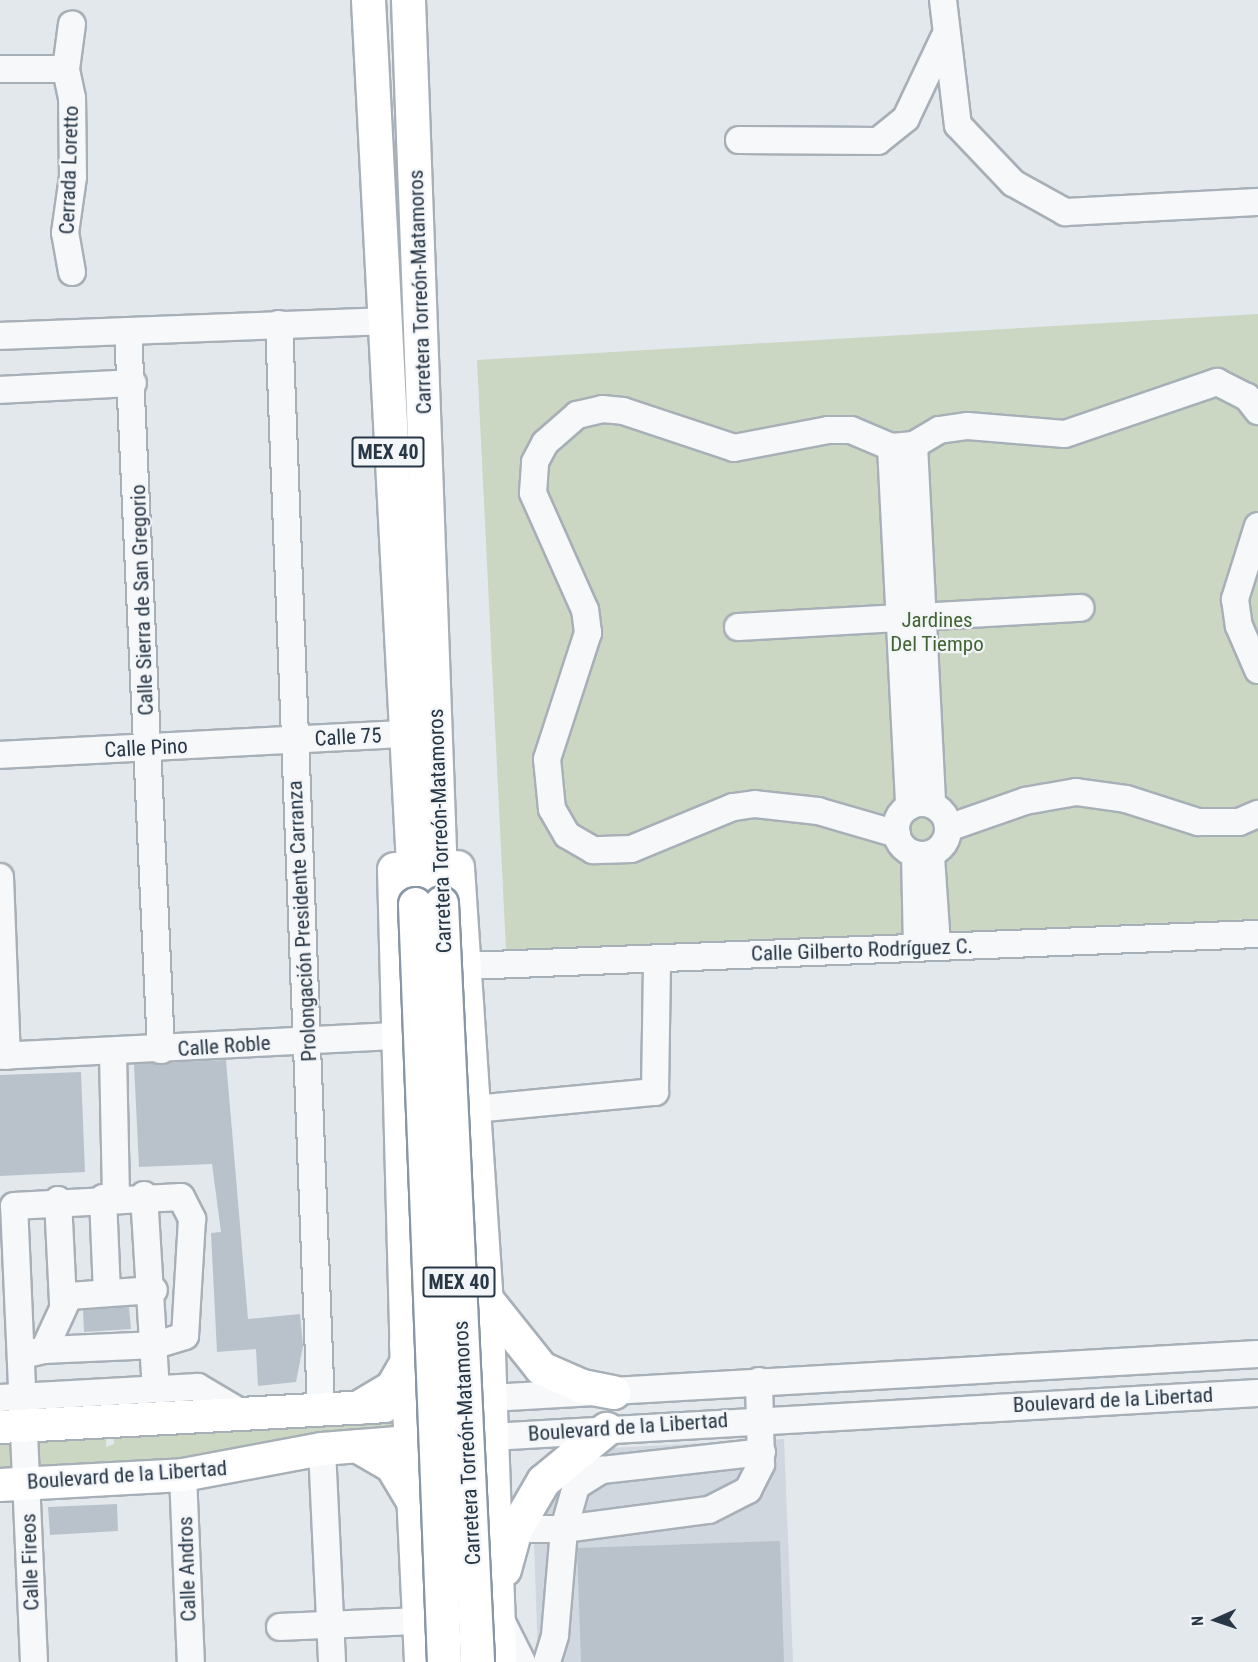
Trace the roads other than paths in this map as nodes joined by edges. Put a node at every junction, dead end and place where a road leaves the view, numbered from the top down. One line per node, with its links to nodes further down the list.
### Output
1 (368, 0): 11 (highway, MEX 40)
2 (408, 0): 29 (highway, Carretera Torreón-Matamoros / MEX 40)
3 (943, 0): 5 (street)
4 (72, 24): 7 (street, Cerrada Loretto)
5 (944, 38): 8 (street); 9 (street)
6 (0, 69): 7 (street)
7 (66, 69): 10 (street, Cerrada Loretto)
8 (739, 140)
9 (1258, 202)
10 (72, 272)
11 (382, 321): 12 (street); 24 (highway, MEX 40)
12 (279, 324): 13 (street); 25 (street, Prolongación Presidente Carranza)
13 (128, 331): 14 (street); 15 (street, Calle Sierra de San Gregorio)
14 (0, 336)
15 (133, 383): 16 (street); 26 (street, Calle Sierra de San Gregorio)
16 (0, 390)
17 (1258, 411): 18 (street)
18 (903, 446): 21 (street); 33 (street)
19 (1258, 526): 23 (street)
20 (1080, 608): 21 (street)
21 (911, 617): 22 (street); 30 (street)
22 (738, 627)
23 (1258, 670)
24 (403, 734): 25 (street, Calle 75); 28 (highway, MEX 40)
25 (292, 740): 26 (street, Calle Pino); 42 (street, Prolongación Presidente Carranza)
26 (148, 747): 27 (street, Calle Pino); 43 (street, Calle Sierra de San Gregorio)
27 (0, 755)
28 (405, 775): 36 (highway, MEX 40); 41 (highway)
29 (438, 806): 36 (highway, Carretera Torreón-Matamoros / MEX 40); 40 (highway)
30 (921, 806): 32 (street); 33 (street)
31 (1258, 814): 32 (street)
32 (948, 828): 34 (street)
33 (897, 834): 34 (street)
34 (923, 853): 38 (street)
35 (0, 877): 45 (street)
36 (428, 904): 89 (highway, MEX 40, bridge); 90 (highway, Carretera Torreón-Matamoros / MEX 40, bridge)
37 (1258, 934): 38 (street, Calle Gilberto Rodríguez C.)
38 (927, 947): 39 (street, Calle Gilberto Rodríguez C.)
39 (657, 958): 40 (street, Calle Gilberto Rodríguez C.); 46 (street)
40 (467, 966): 46 (highway)
41 (395, 1036): 42 (street, Calle Roble); 57 (highway)
42 (308, 1040): 43 (street, Calle Roble); 66 (street, Prolongación Presidente Carranza)
43 (161, 1050): 44 (street, Calle Roble)
44 (113, 1053): 45 (street, Calle Roble); 48 (street)
45 (4, 1056)
46 (474, 1109): 54 (highway)
47 (144, 1196): 48 (street); 51 (street); 55 (street)
48 (110, 1197): 49 (street); 52 (street)
49 (58, 1200): 50 (street, Calle Fireos); 53 (street)
50 (8, 1273): 56 (street, Calle Fireos)
51 (154, 1290): 52 (street); 55 (street)
52 (107, 1292): 53 (street)
53 (63, 1304): 56 (street)
54 (487, 1309): 57 (highway); 61 (highway); 63 (highway)
55 (155, 1345): 56 (street); 60 (street)
56 (22, 1346): 67 (street, Calle Fireos)
57 (406, 1352): 64 (highway); 65 (highway)
58 (1258, 1354): 59 (street, Boulevard de la Libertad)
59 (759, 1381): 61 (street, Boulevard de la Libertad); 69 (street)
60 (156, 1389): 67 (street); 68 (street)
61 (613, 1392): 63 (street, Boulevard de la Libertad)
62 (1258, 1393): 69 (street, Boulevard de la Libertad)
63 (490, 1398): 64 (main road, Boulevard de la Libertad); 71 (highway)
64 (409, 1405): 65 (main road, Boulevard de la Libertad); 72 (highway)
65 (359, 1407): 66 (main road, Boulevard de la Libertad)
66 (321, 1409): 68 (main road, Boulevard de la Libertad)
67 (12, 1412): 68 (main road, Boulevard de la Libertad); 77 (street, Calle Fireos)
68 (242, 1413)
69 (760, 1417): 70 (street, Boulevard de la Libertad); 75 (street)
70 (606, 1429): 71 (street, Boulevard de la Libertad); 79 (highway)
71 (491, 1437): 72 (main road, Boulevard de la Libertad); 79 (highway)
72 (411, 1441): 73 (main road, Boulevard de la Libertad); 78 (highway)
73 (358, 1446): 74 (main road, Boulevard de la Libertad); 78 (highway)
74 (322, 1449): 76 (main road, Boulevard de la Libertad); 83 (street)
75 (762, 1452): 80 (street); 80 (street)
76 (183, 1475): 77 (main road, Boulevard de la Libertad); 86 (street, Calle Andros)
77 (14, 1484): 85 (street, Calle Fireos)
78 (413, 1506): 79 (highway); 82 (highway)
79 (505, 1525): 80 (street); 81 (highway)
80 (564, 1529): 93 (street)
81 (497, 1604): 91 (highway); 92 (street)
82 (419, 1621): 83 (street); 88 (highway)
83 (330, 1625): 84 (street); 87 (street)
84 (280, 1627)
85 (34, 1662)
86 (191, 1662)
87 (332, 1662)
88 (421, 1662)
89 (444, 1662)
90 (477, 1662)
91 (499, 1662)
92 (522, 1662)
93 (547, 1662)

